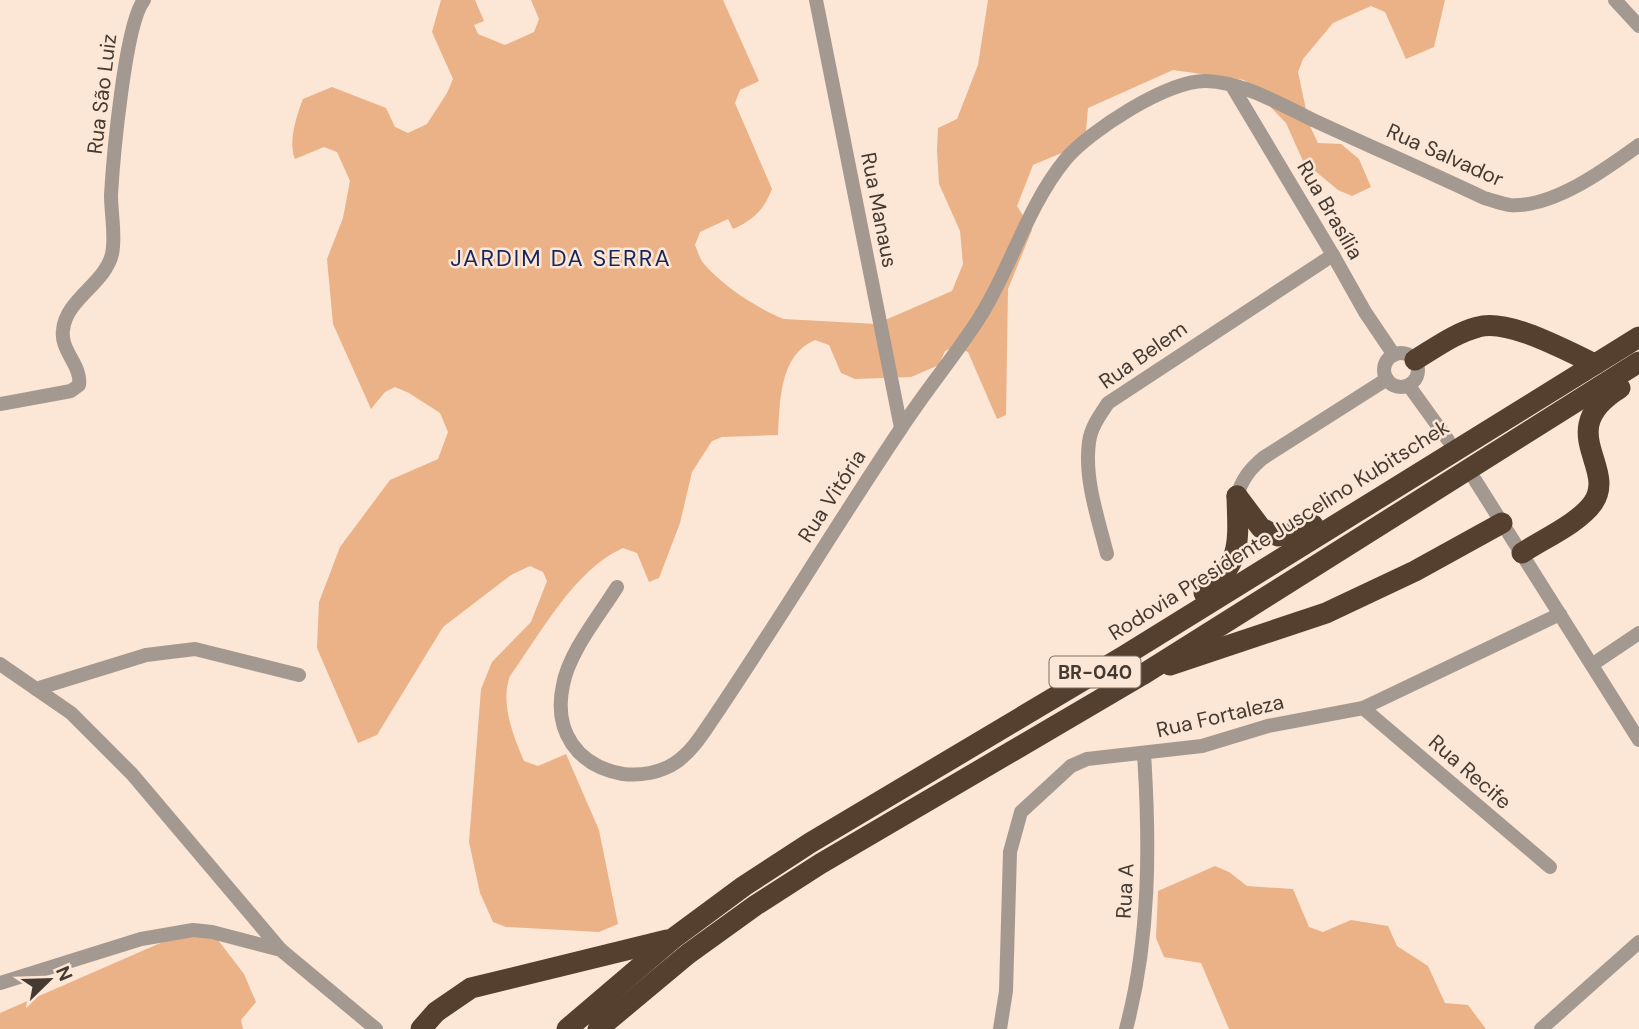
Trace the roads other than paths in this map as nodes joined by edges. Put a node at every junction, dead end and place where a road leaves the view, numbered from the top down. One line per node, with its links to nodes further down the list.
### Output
1 (144, 0): 16 (street, Rua São Luiz)
2 (816, 0): 17 (street, Rua Manaus)
3 (1615, 0): 4 (street)
4 (1639, 26)
5 (1232, 86): 6 (street, Rua Salvador); 7 (street, Rua Brasília); 17 (street, Rua Vitória)
6 (1639, 145)
7 (1334, 255): 9 (street, Rua Brasília); 24 (street, Rua Belem)
8 (1639, 337): 12 (highway, Rodovia Presidente Juscelino Kubitschek / BR-040)
9 (1394, 355): 10 (street); 14 (street)
10 (1415, 360): 12 (highway); 15 (street)
11 (1639, 362): 31 (highway, BR-040)
12 (1595, 364): 19 (highway, Rodovia Presidente Juscelino Kubitschek / BR-040)
13 (1639, 372): 23 (highway)
14 (1387, 380): 15 (street); 21 (street)
15 (1409, 386): 18 (street)
16 (0, 404)
17 (901, 428): 25 (street, Rua Vitória)
18 (1448, 440)
19 (1438, 460): 21 (highway); 28 (highway, Rodovia Presidente Juscelino Kubitschek / BR-040)
20 (1475, 480): 22 (street)
21 (1237, 496): 28 (highway)
22 (1502, 523): 23 (street); 31 (highway)
23 (1522, 553): 26 (street)
24 (1107, 554)
25 (617, 587)
26 (1560, 614): 30 (street); 34 (street, Rua Fortaleza)
27 (1639, 633): 30 (street)
28 (1124, 656): 38 (highway, Rodovia Presidente Juscelino Kubitschek / BR-040)
29 (0, 664): 33 (street)
30 (1593, 664): 35 (street)
31 (1142, 674): 45 (highway, BR-040)
32 (299, 675): 33 (street)
33 (36, 689): 40 (street)
34 (1363, 708): 36 (street, Rua Fortaleza); 37 (street, Rua Recife)
35 (1639, 740)
36 (1143, 754): 46 (street, Rua Fortaleza); 47 (street, Rua A)
37 (1550, 867)
38 (676, 937): 43 (highway); 44 (highway, Rodovia Presidente Juscelino Kubitschek / BR-040)
39 (1639, 942): 48 (street)
40 (281, 950): 41 (street); 42 (street)
41 (0, 982)
42 (376, 1029)
43 (421, 1029)
44 (567, 1029)
45 (598, 1029)
46 (1000, 1029)
47 (1126, 1029)
48 (1541, 1029)

